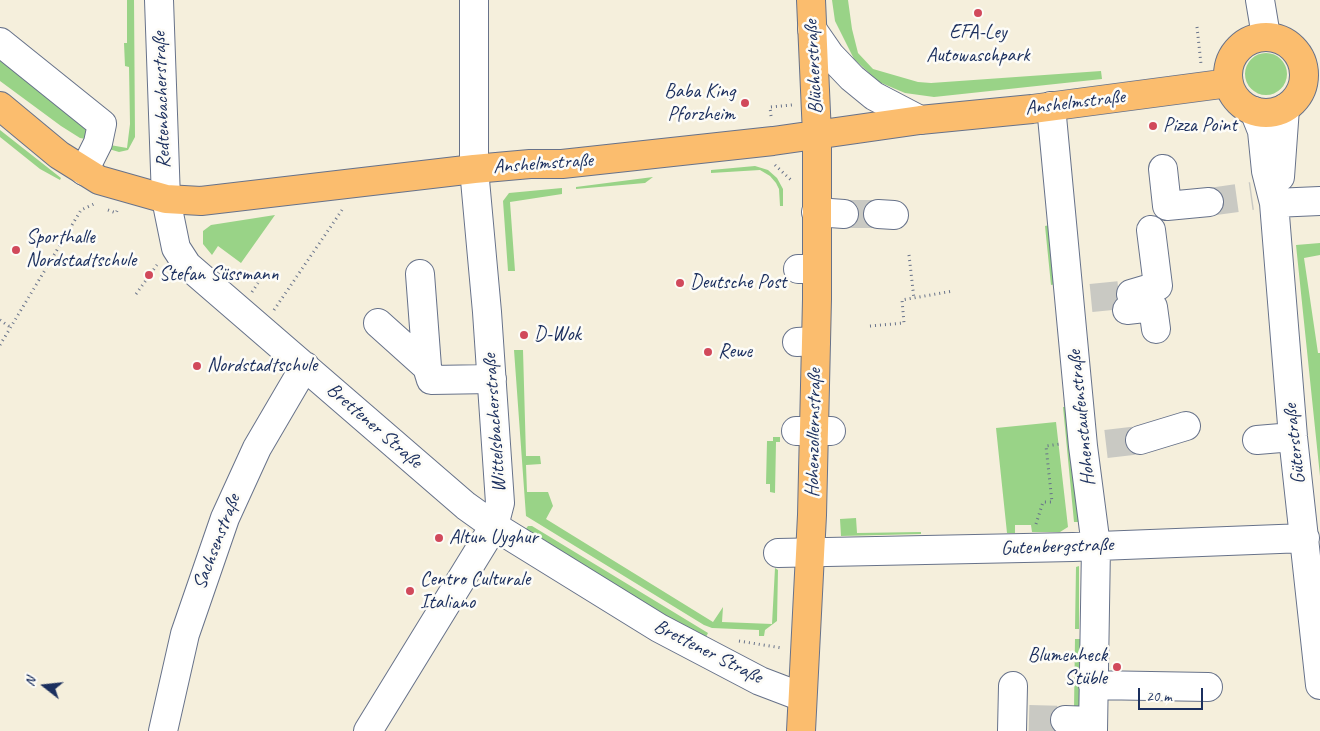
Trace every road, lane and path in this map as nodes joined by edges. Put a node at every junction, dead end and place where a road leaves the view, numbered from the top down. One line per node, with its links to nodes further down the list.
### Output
1 (159, 0): 22 (street, Redtenbacherstraße)
2 (474, 0): 17 (street, Wittelsbacherstraße)
3 (811, 0): 6 (main road, Blücherstraße)
4 (1260, 0): 7 (street)
5 (1197, 27): 10 (path)
6 (812, 29): 15 (street); 16 (main road, Blücherstraße)
7 (1266, 36): 9 (main road); 10 (main road)
8 (0, 42): 19 (street)
9 (1312, 70): 13 (main road)
10 (1216, 85): 12 (main road, Anshelmstraße); 14 (main road)
11 (0, 106): 19 (main road)
12 (1051, 106): 15 (main road, Anshelmstraße); 49 (street, Hohenstaufenstraße)
13 (1285, 108): 14 (main road); 21 (street, Güterstraße)
14 (1254, 111): 21 (street, Güterstraße)
15 (920, 120): 16 (main road, Anshelmstraße)
16 (817, 135): 17 (main road, Anshelmstraße); 26 (main road, Hohenzollernstraße)
17 (474, 169): 20 (main road, Anshelmstraße); 44 (street, Wittelsbacherstraße)
18 (1163, 169): 24 (street)
19 (84, 171): 22 (main road)
20 (360, 184): 22 (main road, Anshelmstraße); 39 (path)
21 (1266, 198): 23 (street); 46 (street, Güterstraße)
22 (166, 199): 39 (street, Brettener Straße)
23 (1320, 201)
24 (1209, 202)
25 (94, 203): 38 (path)
26 (816, 212): 27 (street); 55 (main road, Hohenzollernstraße)
27 (844, 214)
28 (1151, 230): 40 (street)
29 (909, 255): 34 (path)
30 (159, 262): 33 (path)
31 (420, 274): 43 (street)
32 (953, 291): 34 (path)
33 (136, 294)
34 (914, 299): 37 (path)
35 (0, 320): 38 (path)
36 (378, 323): 43 (street)
37 (870, 326)
38 (10, 327): 41 (path)
39 (261, 329): 42 (street, Brettener Straße)
40 (1156, 329)
41 (0, 345)
42 (305, 366): 50 (street, Brettener Straße); 66 (street, Sachsenstraße)
43 (428, 368): 44 (street)
44 (492, 378): 50 (street, Wittelsbacherstraße)
45 (1186, 426): 47 (street)
46 (1293, 437): 48 (street); 51 (street, Güterstraße)
47 (1140, 440)
48 (1257, 440)
49 (1085, 445): 52 (street, Hohenstaufenstraße); 53 (path)
50 (494, 526): 62 (street, Brettener Straße); 67 (street, Wittelsbacherstraße)
51 (1305, 538): 52 (street, Gutenbergstraße); 59 (street, Güterstraße)
52 (1096, 546): 53 (street, Gutenbergstraße); 58 (street, Hohenstaufenstraße)
53 (1037, 548): 55 (street, Gutenbergstraße)
54 (778, 553): 55 (street, Gutenbergstraße)
55 (810, 553): 57 (main road, Hohenzollernstraße)
56 (734, 640): 57 (path)
57 (805, 651): 62 (main road, Hohenzollernstraße)
58 (1093, 685): 61 (street); 65 (street, Hohenstaufenstraße)
59 (1320, 685)
60 (1013, 686): 64 (street)
61 (1208, 687)
62 (802, 697): 68 (main road, Hohenzollernstraße)
63 (1065, 720): 65 (street)
64 (1018, 723)
65 (1093, 726)
66 (163, 731)
67 (368, 731)
68 (801, 731)

